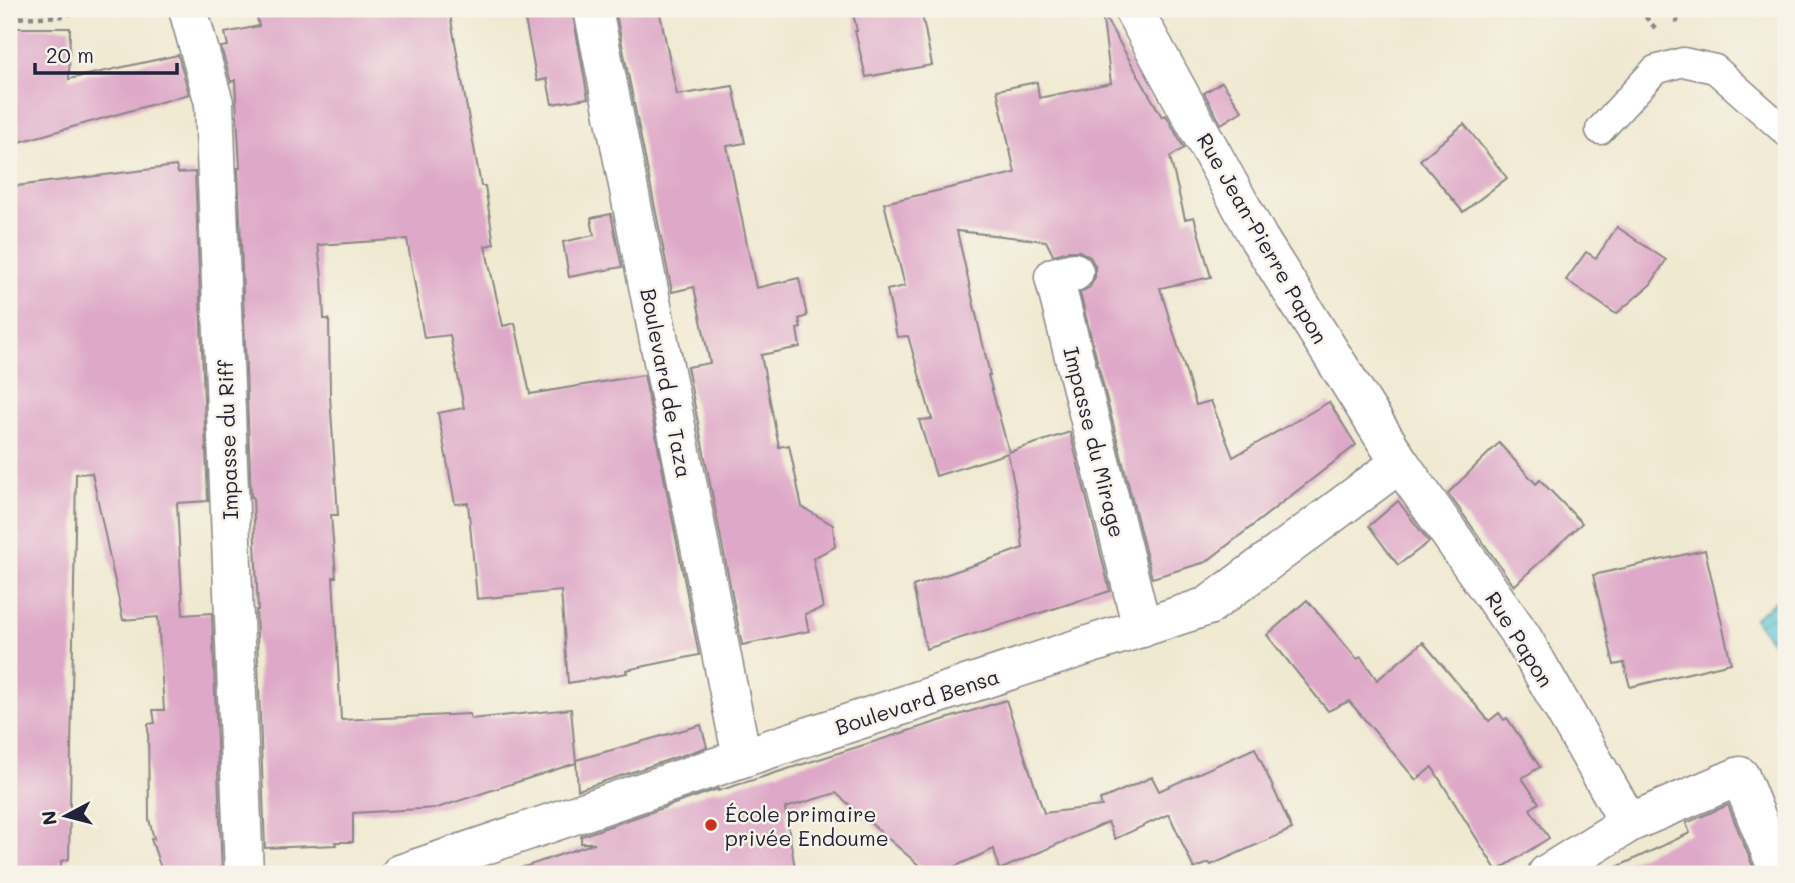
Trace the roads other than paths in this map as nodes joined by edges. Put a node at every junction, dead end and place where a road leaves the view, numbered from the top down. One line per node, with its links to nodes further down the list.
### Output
1 (188, 9): 12 (street, Impasse du Riff)
2 (593, 9): 9 (street, Boulevard de Taza)
3 (1133, 9): 7 (street, Rue Jean-Pierre Papon)
4 (1600, 130): 5 (lane)
5 (1786, 132)
6 (1074, 272): 8 (street, Impasse du Mirage)
7 (1400, 463): 8 (street, Boulevard Bensa); 10 (street, Rue Papon)
8 (1142, 628): 9 (street, Boulevard Bensa)
9 (742, 758): 13 (street, Boulevard Bensa)
10 (1629, 823): 11 (street); 14 (street)
11 (1786, 872)
12 (244, 874)
13 (400, 874)
14 (1547, 874)

